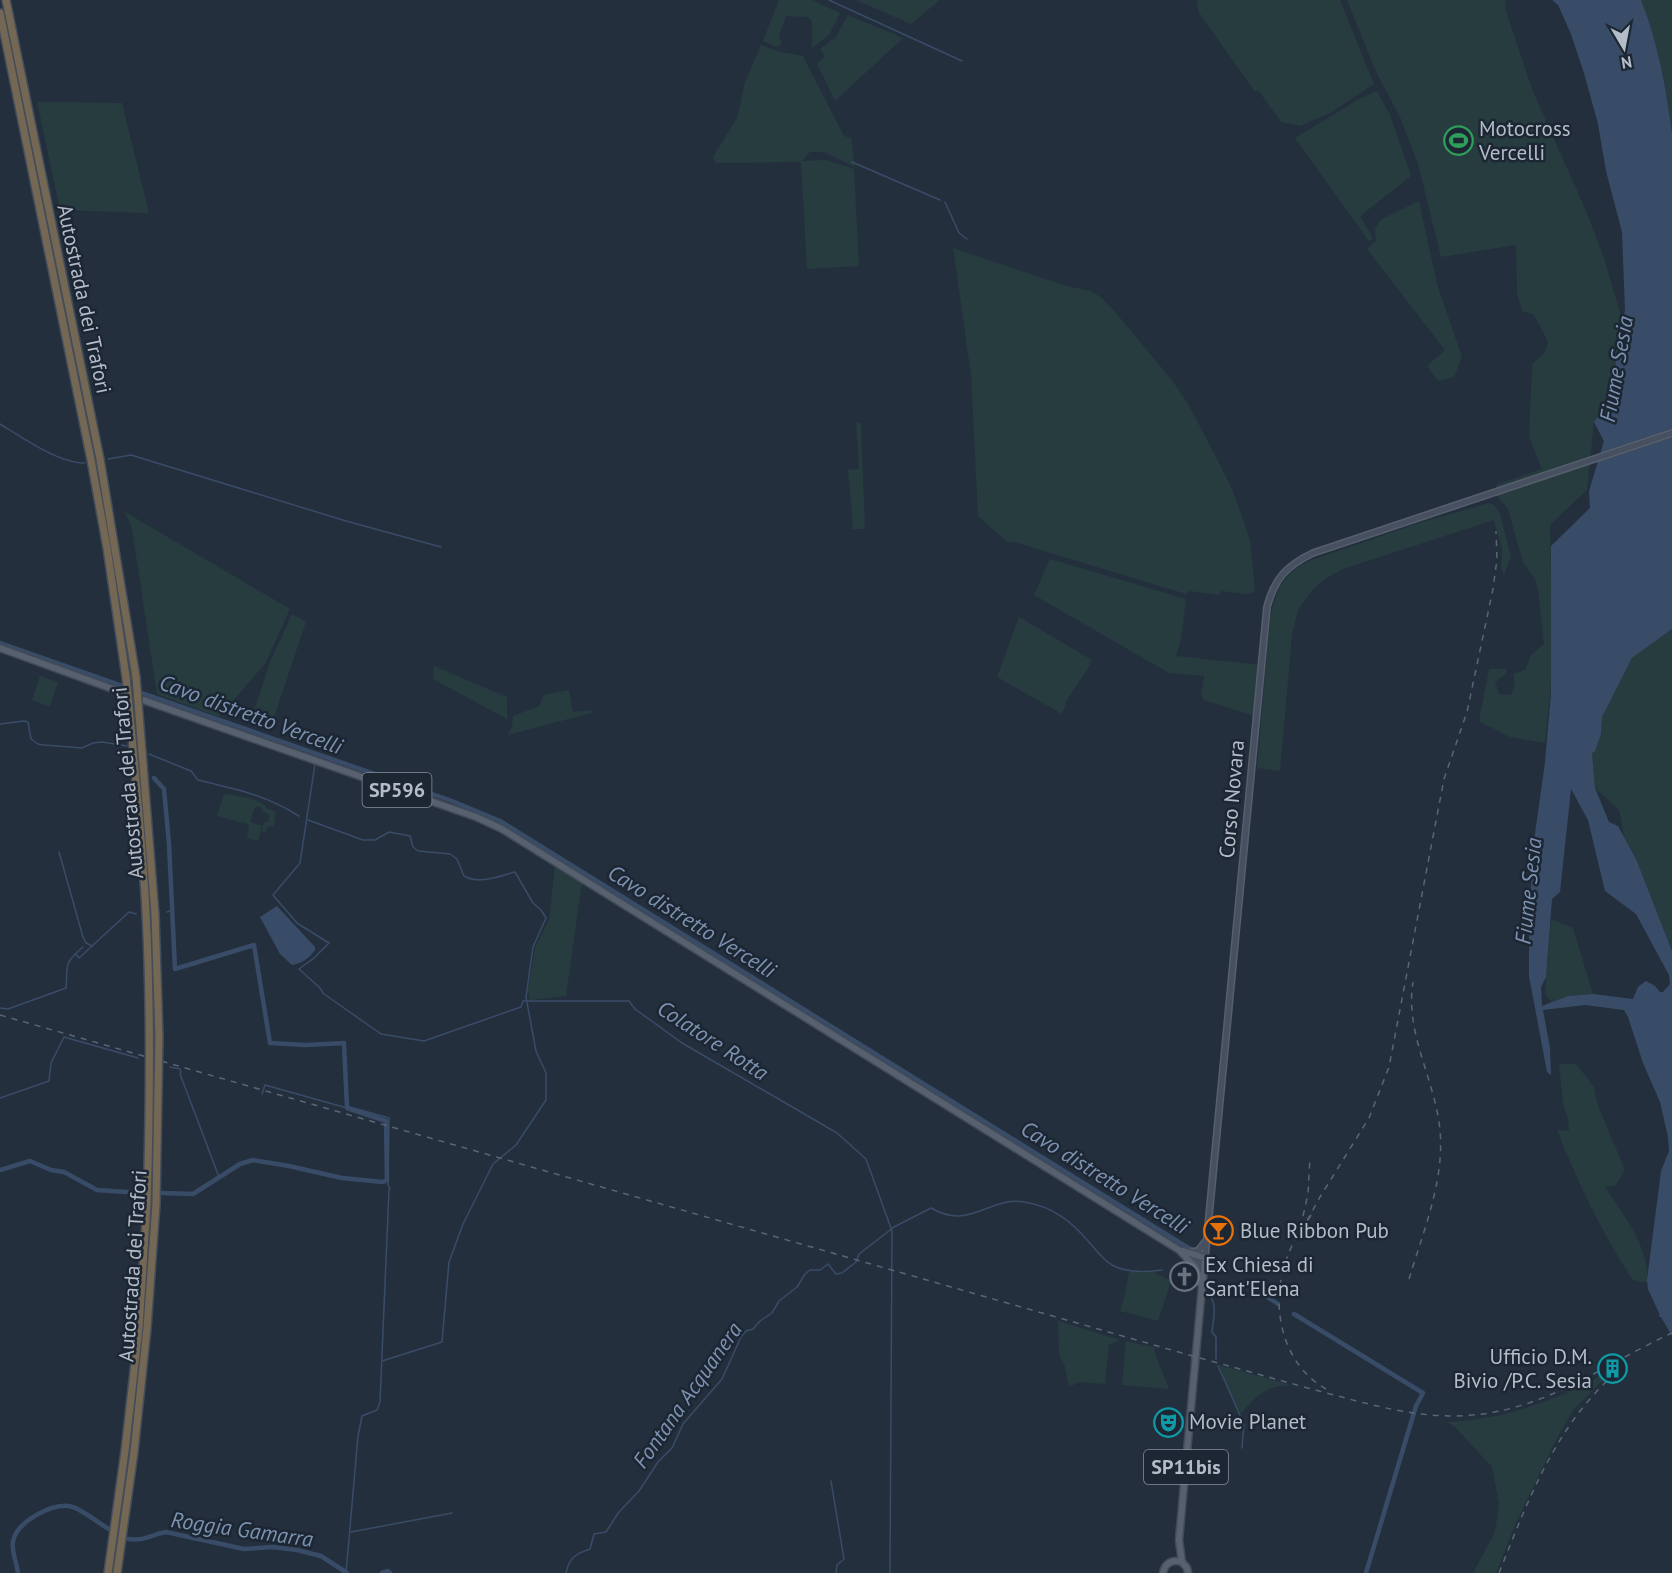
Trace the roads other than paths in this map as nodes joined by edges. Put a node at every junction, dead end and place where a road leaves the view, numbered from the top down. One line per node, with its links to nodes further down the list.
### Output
1 (6, 0): 15 (highway, Autostrada dei Trafori, bridge)
2 (0, 13): 14 (highway, Autostrada dei Trafori, bridge)
3 (1672, 433): 7 (main road, Corso Novara / SP11bis)
4 (0, 648): 5 (main road)
5 (122, 692)
6 (143, 700): 8 (main road, SP596)
7 (1207, 1238): 8 (main road); 9 (main road, Corso Novara / SP11bis)
8 (1189, 1256): 9 (main road); 10 (main road)
9 (1205, 1262): 10 (main road, Corso Novara / SP11bis)
10 (1202, 1287): 11 (main road, SP11bis)
11 (1179, 1540): 12 (main road, SP11bis); 13 (main road, SP11bis)
12 (1173, 1561): 13 (main road); 16 (main road, SP11bis)
13 (1182, 1562): 17 (main road, SP11bis)
14 (108, 1573)
15 (117, 1573)
16 (1163, 1573)
17 (1188, 1573)

